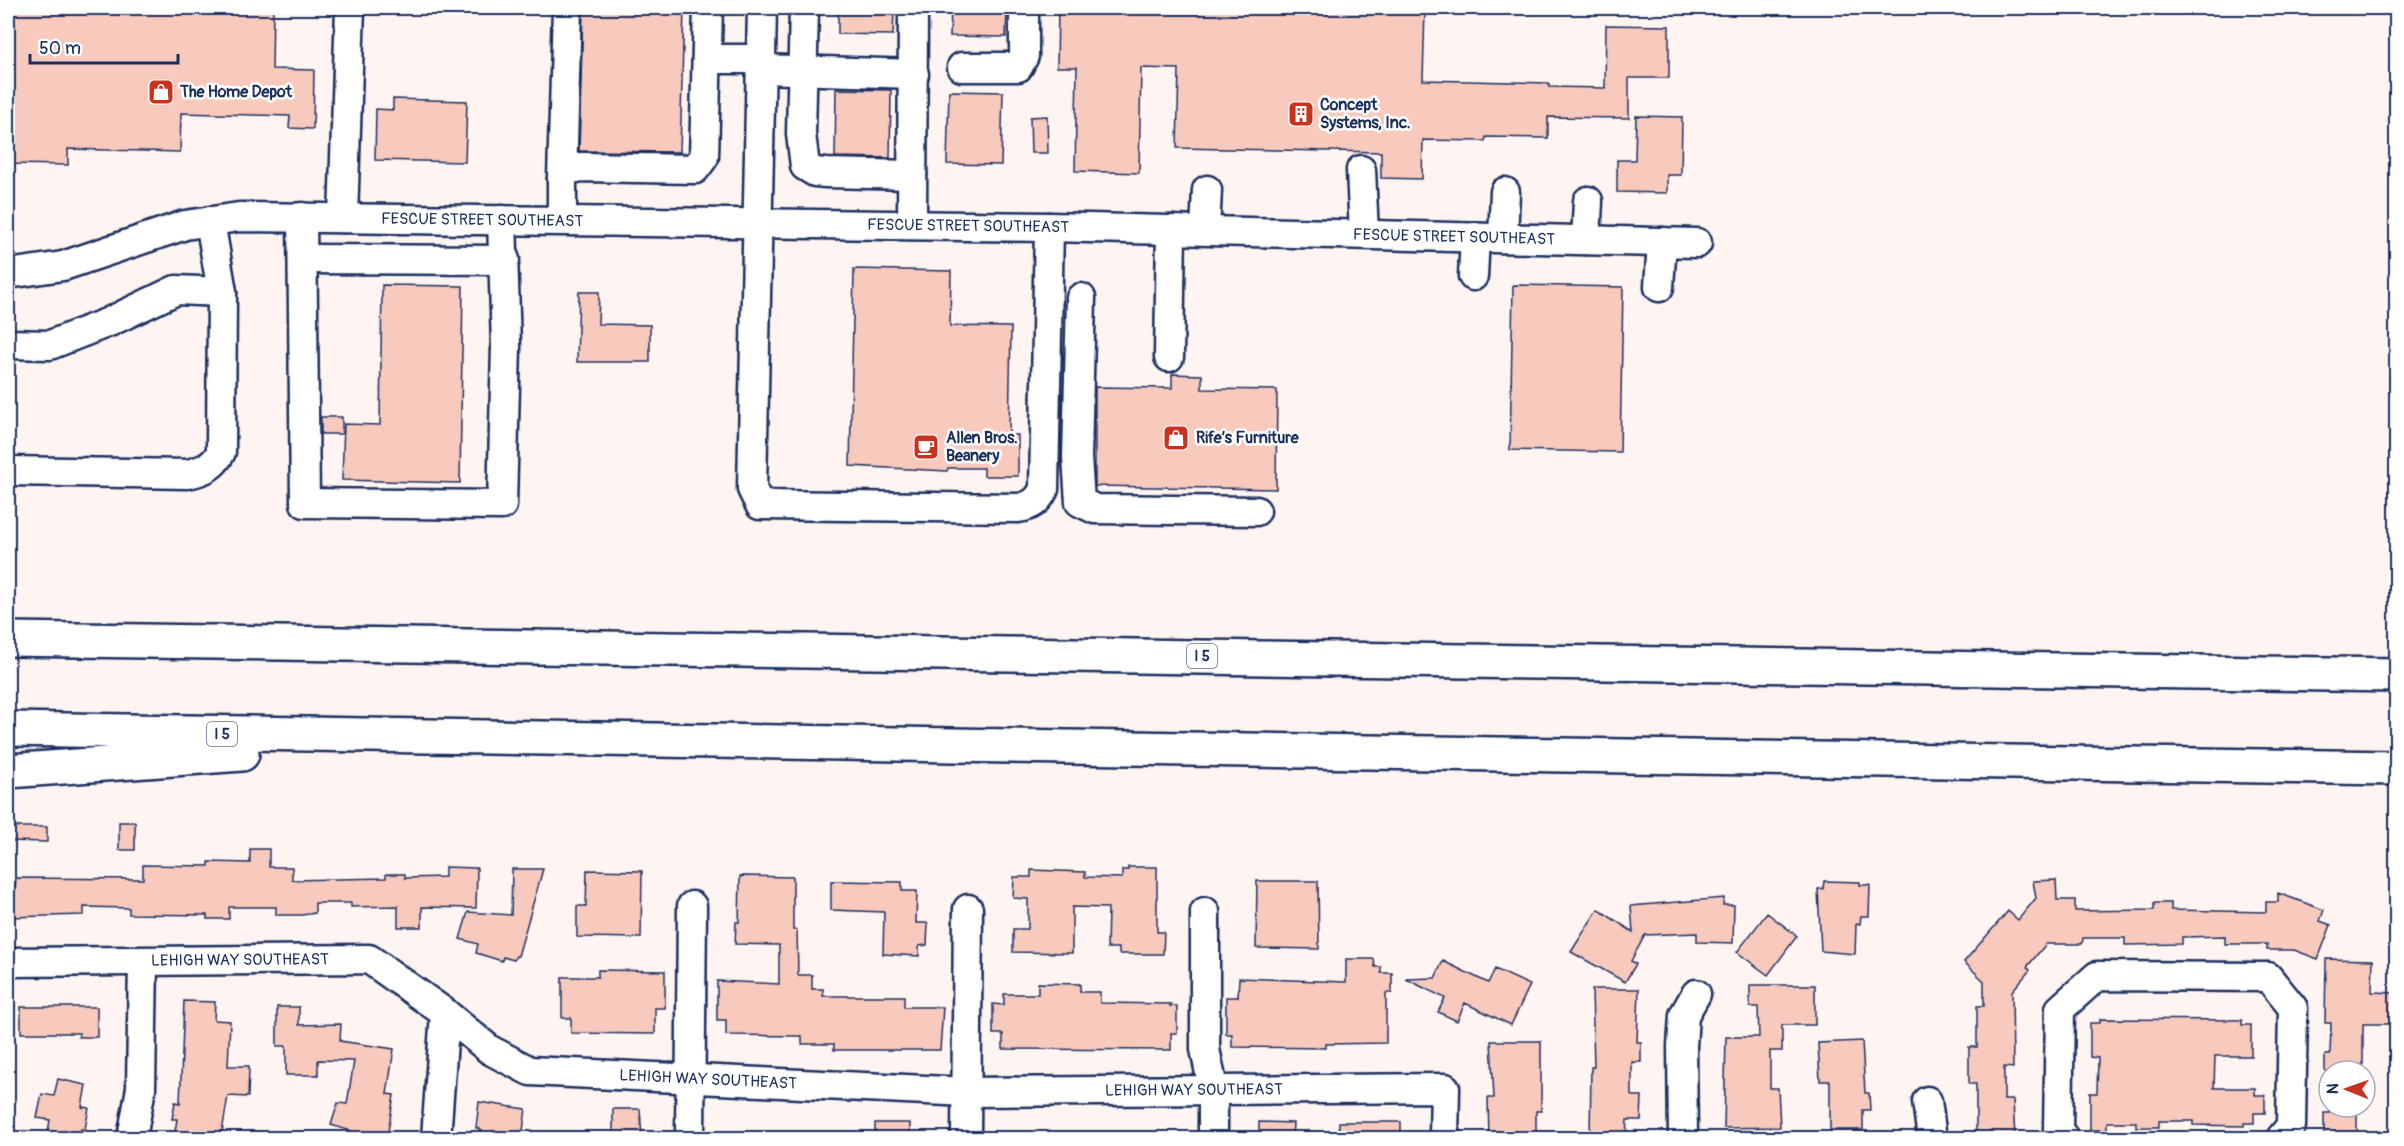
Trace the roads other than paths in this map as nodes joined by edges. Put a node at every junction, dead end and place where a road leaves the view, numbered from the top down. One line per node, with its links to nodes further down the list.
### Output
1 (350, 8): 20 (street)
2 (567, 8): 15 (street)
3 (708, 8): 8 (street)
4 (762, 8): 9 (street)
5 (804, 8): 11 (street)
6 (913, 8): 12 (street)
7 (1024, 8): 10 (street)
8 (707, 59): 9 (street); 15 (street)
9 (761, 64): 11 (street); 24 (street)
10 (962, 67)
11 (802, 71): 12 (street); 14 (street)
12 (914, 74): 14 (street)
13 (1361, 170): 29 (street)
14 (912, 175): 25 (street)
15 (562, 178): 22 (street)
16 (1207, 190): 28 (street)
17 (1505, 192): 31 (street)
18 (1588, 201): 32 (street)
19 (302, 218): 20 (street, FESCUE STREET SOUTHEAST); 23 (street, FESCUE STREET SOUTHEAST); 35 (street)
20 (343, 218): 21 (street, FESCUE STREET SOUTHEAST)
21 (502, 220): 22 (street, FESCUE STREET SOUTHEAST); 36 (street)
22 (562, 220): 24 (street, FESCUE STREET SOUTHEAST)
23 (210, 221): 37 (street, FESCUE STREET SOUTHEAST); 40 (street)
24 (759, 223): 25 (street, FESCUE STREET SOUTHEAST); 26 (street)
25 (912, 225): 26 (street, FESCUE STREET SOUTHEAST)
26 (1049, 227): 27 (street, FESCUE STREET SOUTHEAST)
27 (1171, 230): 28 (street, FESCUE STREET SOUTHEAST); 43 (street)
28 (1205, 230): 29 (street, FESCUE STREET SOUTHEAST)
29 (1364, 234): 30 (street, FESCUE STREET SOUTHEAST)
30 (1475, 237): 31 (street, FESCUE STREET SOUTHEAST); 38 (street)
31 (1503, 238): 32 (street, FESCUE STREET SOUTHEAST)
32 (1586, 240): 33 (street, FESCUE STREET SOUTHEAST)
33 (1662, 242): 34 (street, FESCUE STREET SOUTHEAST); 39 (street)
34 (1697, 243)
35 (303, 259): 36 (street); 36 (street)
36 (505, 260)
37 (8, 274)
38 (1473, 276)
39 (1659, 287)
40 (222, 292): 42 (street); 44 (street)
41 (1081, 298): 45 (street)
42 (8, 344)
43 (1169, 357)
44 (8, 471)
45 (1256, 511)
46 (8, 639): 47 (highway, I 5)
47 (2397, 675)
48 (8, 729): 49 (highway, I 5)
49 (437, 740): 50 (highway, I 5); 51 (highway)
50 (2397, 768)
51 (8, 771)
52 (692, 906): 59 (street)
53 (968, 909): 61 (street)
54 (1205, 912): 60 (street)
55 (8, 962): 56 (street, LEHIGH WAY SOUTHEAST)
56 (143, 962): 58 (street, LEHIGH WAY SOUTHEAST); 63 (street)
57 (1696, 994): 69 (street)
58 (445, 1013): 59 (street, LEHIGH WAY SOUTHEAST); 64 (street)
59 (690, 1077): 61 (street, LEHIGH WAY SOUTHEAST); 65 (street)
60 (1213, 1088): 61 (street, LEHIGH WAY SOUTHEAST); 67 (street); 68 (street, LEHIGH WAY SOUTHEAST)
61 (968, 1092): 66 (street)
62 (1928, 1101): 70 (street)
63 (132, 1138)
64 (436, 1138)
65 (690, 1138)
66 (966, 1138)
67 (1213, 1138)
68 (1444, 1138)
69 (1683, 1138)
70 (1932, 1138)
71 (2064, 1138): 72 (street)
72 (2281, 1138)

